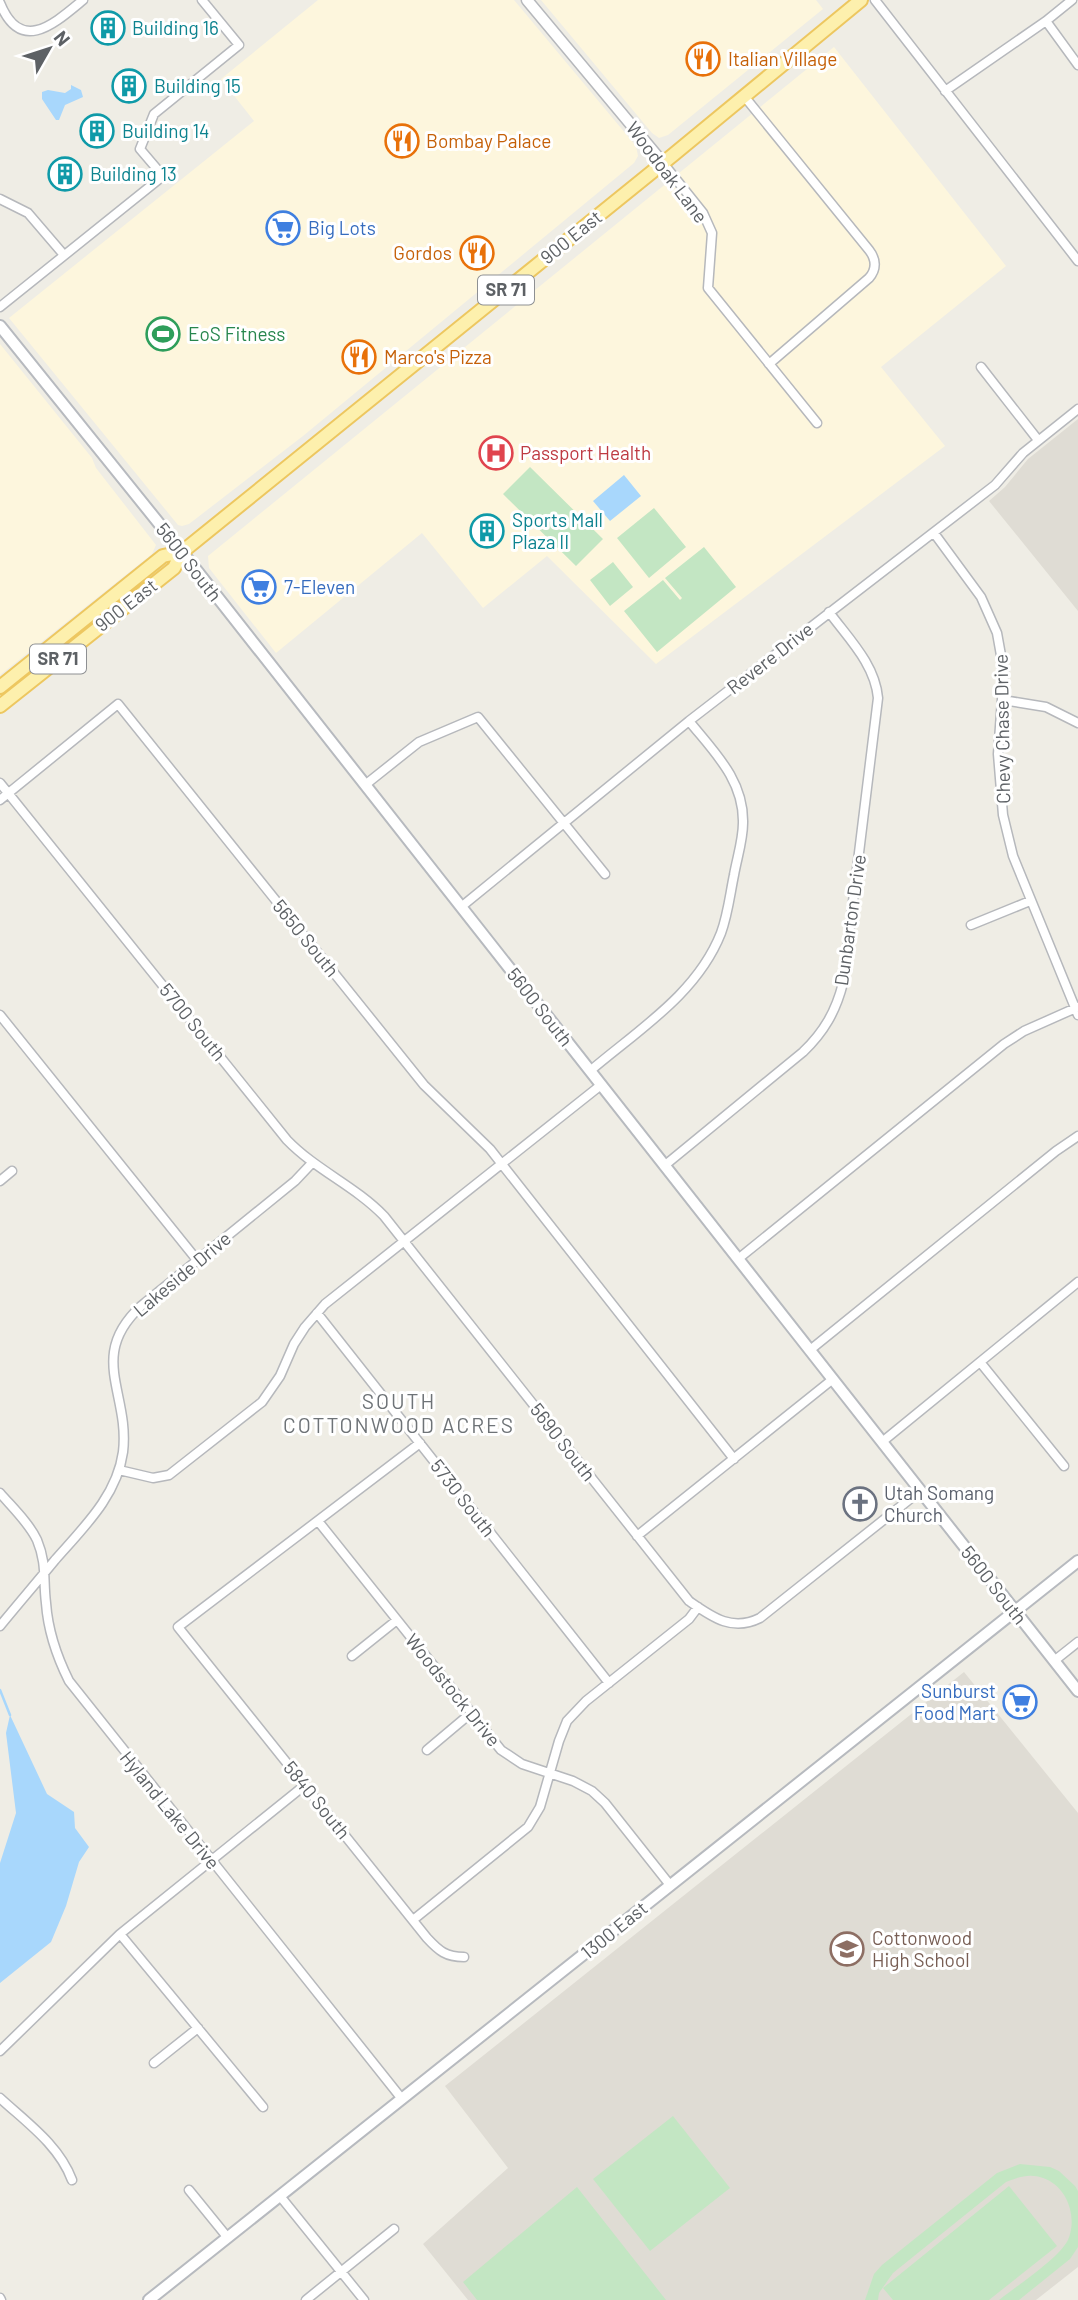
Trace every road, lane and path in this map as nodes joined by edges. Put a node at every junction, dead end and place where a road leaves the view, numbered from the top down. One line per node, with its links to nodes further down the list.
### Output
1 (83, 0): 8 (street)
2 (202, 0): 15 (street)
3 (527, 0): 13 (street, Woodoak Lane)
4 (861, 0): 12 (main road, 900 East / SR 71)
5 (876, 0): 11 (street)
6 (1072, 0): 9 (street)
7 (0, 3): 8 (street)
8 (3, 18)
9 (1046, 21): 10 (street); 11 (street)
10 (1078, 65)
11 (945, 91): 16 (street)
12 (744, 96): 13 (main road, 900 East / SR 71); 19 (street)
13 (663, 163): 19 (street, Woodoak Lane); 25 (main road, 900 East / SR 71)
14 (0, 199): 15 (street)
15 (64, 255): 17 (street)
16 (1078, 261)
17 (0, 307)
18 (0, 326): 25 (main road, 5600 South)
19 (769, 364): 22 (street, Woodoak Lane)
20 (981, 367): 23 (street)
21 (1078, 409): 23 (street, Revere Drive)
22 (817, 423)
23 (1038, 440): 24 (street, Revere Drive)
24 (934, 533): 26 (street, Revere Drive); 28 (street, Chevy Chase Drive)
25 (182, 552): 27 (main road, 900 East / SR 71); 29 (main road, 900 East / SR 71); 33 (main road, 5600 South)
26 (829, 612): 30 (street, Revere Drive); 48 (street, Dunbarton Drive)
27 (0, 687)
28 (1003, 700): 31 (street); 38 (street, Chevy Chase Drive)
29 (0, 706)
30 (689, 721): 36 (street, Revere Drive); 43 (street)
31 (1078, 723)
32 (0, 783): 34 (street, 5700 South)
33 (365, 785): 36 (street); 39 (main road, 5600 South)
34 (8, 793): 35 (street); 46 (street, 5700 South); 47 (street, 5650 South)
35 (0, 800)
36 (564, 823): 37 (street); 39 (street, Revere Drive)
37 (605, 874)
38 (1030, 901): 40 (street); 41 (street, Chevy Chase Drive)
39 (461, 906): 43 (main road, 5600 South)
40 (971, 925)
41 (1077, 1010): 52 (street)
42 (0, 1015): 53 (street)
43 (590, 1070): 44 (main road, 5600 South)
44 (601, 1085): 47 (street); 48 (main road, 5600 South)
45 (1078, 1136): 56 (street)
46 (312, 1163): 51 (street, 5700 South); 53 (street, Lakeside Drive)
47 (501, 1164): 51 (street); 61 (street, 5650 South)
48 (664, 1166): 52 (main road, 5600 South)
49 (12, 1171): 50 (street)
50 (0, 1181)
51 (405, 1242): 55 (street); 67 (street, 5690 South)
52 (738, 1259): 56 (main road, 5600 South)
53 (197, 1260): 63 (street, Lakeside Drive)
54 (1077, 1284): 57 (street)
55 (317, 1313): 60 (street, 5730 South); 63 (street)
56 (810, 1350): 58 (main road, 5600 South)
57 (981, 1362): 59 (street); 62 (street)
58 (833, 1380): 59 (main road, 5600 South); 61 (street)
59 (882, 1442): 64 (main road, 5600 South)
60 (420, 1443): 66 (street); 77 (street, 5730 South)
61 (734, 1459): 67 (street)
62 (1064, 1466)
63 (120, 1470): 69 (street, Lakeside Drive)
64 (920, 1491): 70 (street, 5690 South); 71 (main road, 5600 South)
65 (0, 1493): 69 (street, Hyland Lake Drive)
66 (317, 1521): 72 (street, Woodstock Drive); 82 (street, 5840 South)
67 (637, 1536): 70 (street, 5690 South)
68 (1078, 1561): 71 (main road, 1300 East)
69 (46, 1571): 73 (street, Lakeside Drive); 83 (street, Hyland Lake Drive)
70 (698, 1607): 77 (street)
71 (1015, 1611): 76 (main road, 5600 South); 84 (main road, 1300 East)
72 (397, 1620): 75 (street); 79 (street, Woodstock Drive)
73 (0, 1626)
74 (1078, 1642): 76 (street)
75 (352, 1657)
76 (1055, 1661): 78 (main road, 5600 South)
77 (609, 1684): 81 (street)
78 (1078, 1691)
79 (471, 1713): 80 (street); 81 (street, Woodstock Drive)
80 (427, 1750)
81 (550, 1774): 84 (street, Woodstock Drive); 85 (street)
82 (305, 1785): 83 (street); 85 (street, 5840 South)
83 (211, 1861): 86 (street); 92 (street, Hyland Lake Drive)
84 (670, 1885): 92 (main road, 1300 East)
85 (413, 1920): 87 (street, 5840 South)
86 (120, 1934): 88 (street); 89 (street)
87 (464, 1957)
88 (198, 2028): 90 (street); 93 (street)
89 (0, 2051)
90 (154, 2063)
91 (0, 2098): 94 (street)
92 (402, 2099): 96 (main road, 1300 East)
93 (263, 2107)
94 (72, 2179)
95 (189, 2190): 98 (street)
96 (280, 2196): 98 (main road, 1300 East); 99 (street)
97 (394, 2229): 99 (street)
98 (228, 2238): 100 (main road, 1300 East)
99 (341, 2272): 101 (street); 102 (street)
100 (149, 2300)
101 (306, 2300)
102 (364, 2300)

